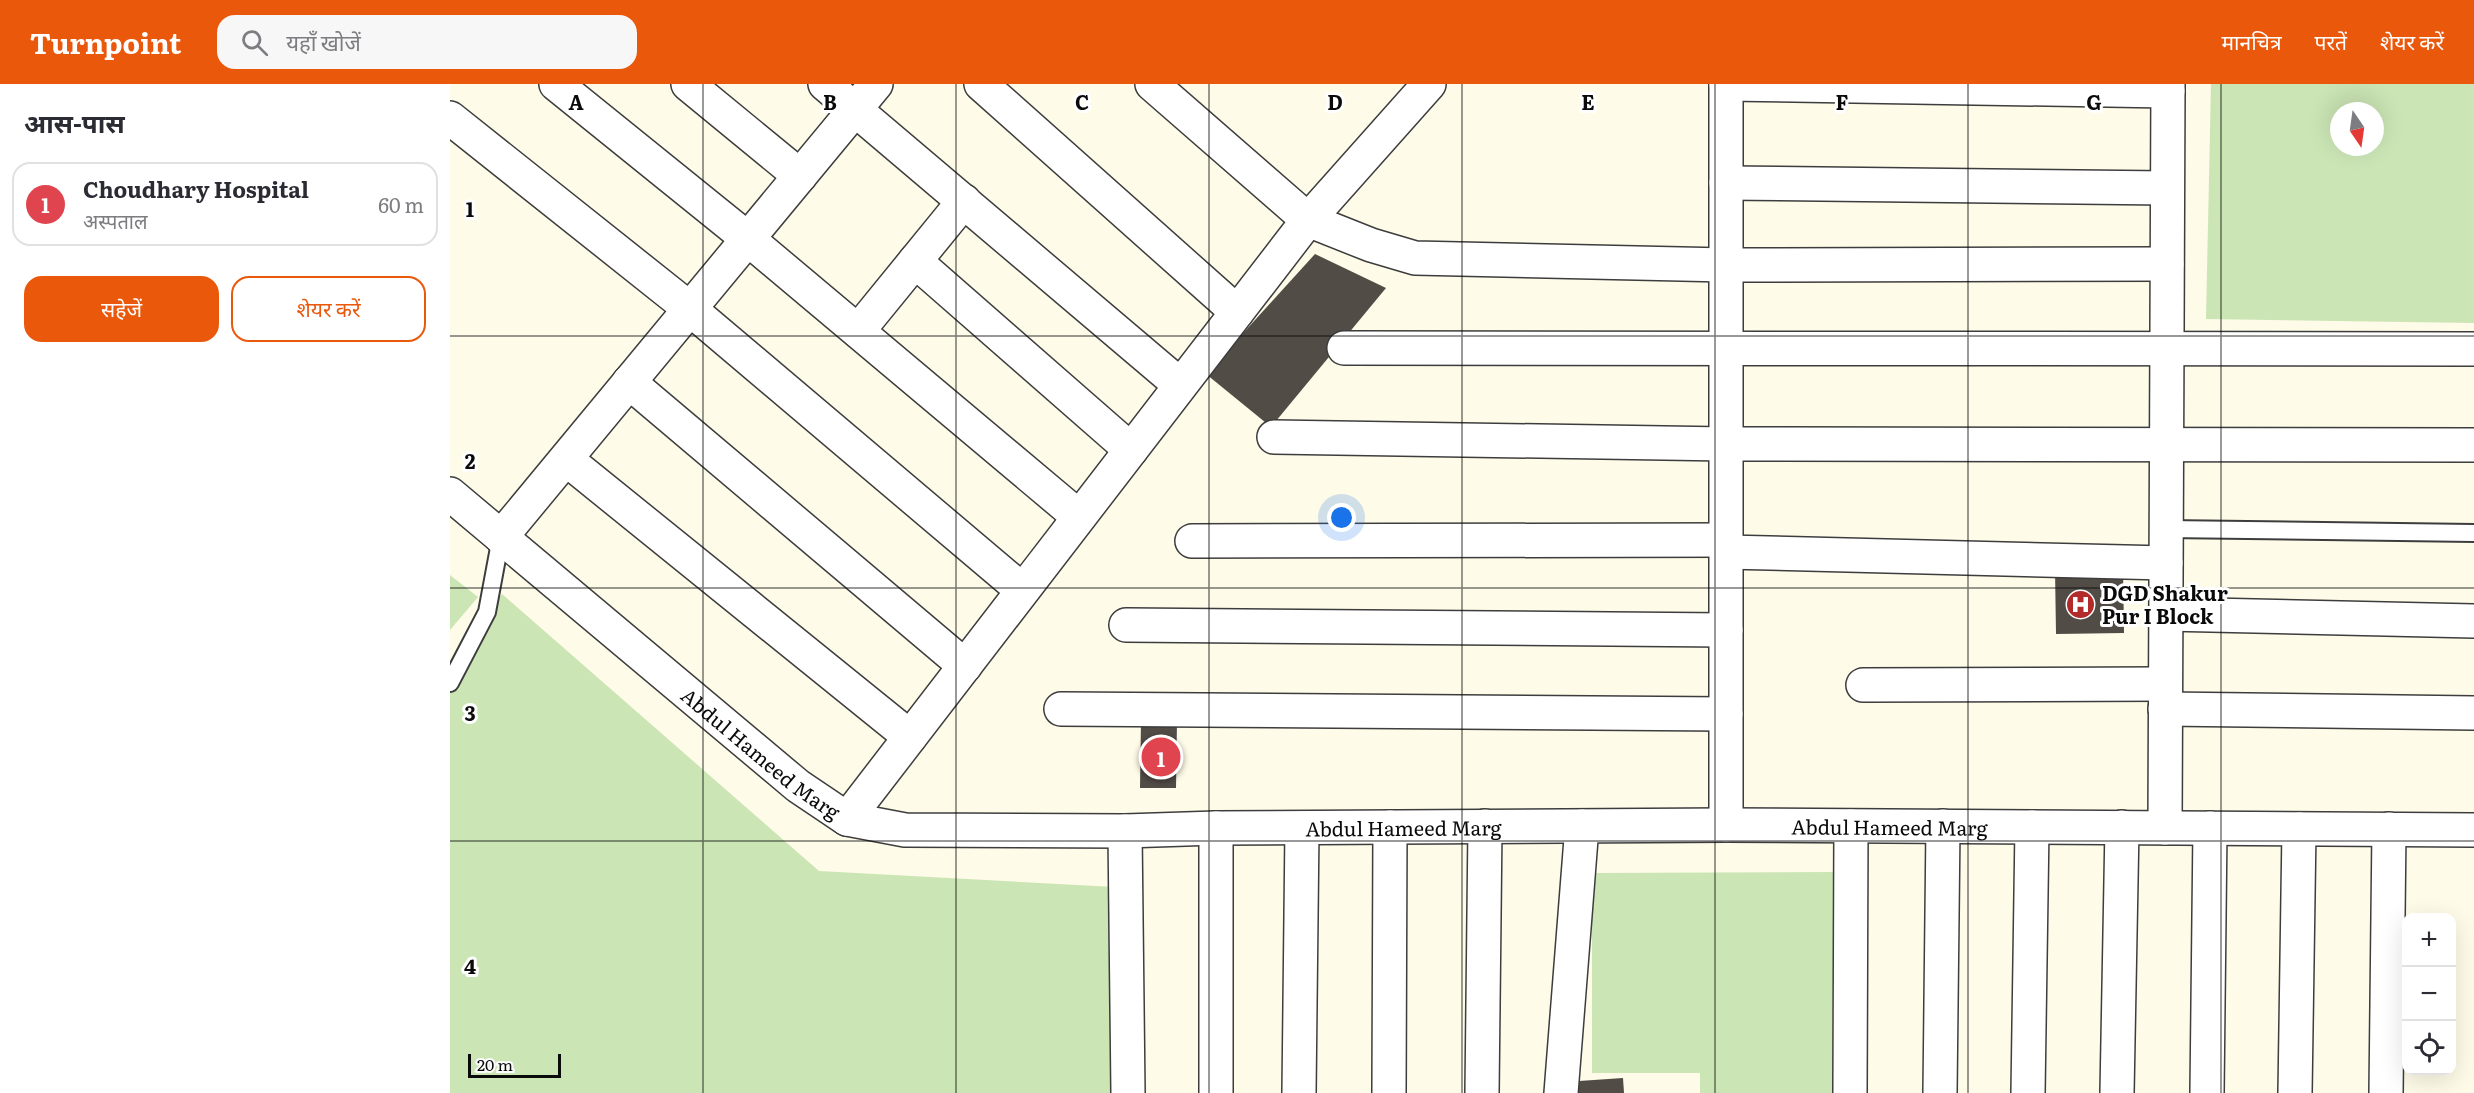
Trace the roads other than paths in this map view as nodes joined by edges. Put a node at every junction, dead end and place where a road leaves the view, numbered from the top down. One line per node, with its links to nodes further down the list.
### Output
1 (556, 84): 17 (street)
2 (688, 84): 12 (street)
3 (825, 84): 10 (street)
4 (876, 84): 10 (street)
5 (981, 84): 22 (street)
6 (1152, 84): 16 (street)
7 (1726, 84): 8 (street); 13 (street)
8 (2168, 88): 14 (street)
9 (1413, 89): 16 (street)
10 (855, 109): 12 (street); 15 (street)
11 (450, 118): 21 (street)
12 (800, 176): 17 (street)
13 (1726, 183): 14 (street); 20 (street)
14 (2167, 188): 19 (street)
15 (964, 201): 18 (street); 29 (street)
16 (1308, 220): 20 (street); 22 (street)
17 (748, 239): 21 (street); 23 (street)
18 (915, 261): 23 (street); 34 (street)
19 (2167, 264): 20 (street); 26 (street)
20 (1726, 265): 25 (street)
21 (690, 309): 28 (street); 44 (street)
22 (1237, 312): 29 (street)
23 (858, 331): 37 (street)
24 (1344, 348): 25 (street)
25 (1726, 348): 26 (street); 31 (street)
26 (2167, 348): 27 (street); 32 (street)
27 (2474, 349)
28 (629, 382): 35 (street); 49 (street)
29 (1180, 386): 34 (street)
30 (1274, 437): 31 (street)
31 (1726, 444): 32 (street); 42 (street)
32 (2166, 444): 33 (street); 38 (street)
33 (2474, 445)
34 (1131, 450): 37 (street)
35 (566, 459): 40 (street); 56 (street)
36 (450, 494): 40 (street, Abdul Hameed Marg)
37 (1079, 517): 44 (street)
38 (2166, 529): 39 (lane); 43 (street)
39 (2474, 533)
40 (501, 537): 50 (lane); 57 (street, Abdul Hameed Marg)
41 (1192, 541): 42 (street)
42 (1726, 546): 43 (street); 48 (street)
43 (2166, 563): 45 (street)
44 (1022, 590): 49 (street)
45 (2166, 614): 46 (street); 52 (street)
46 (2474, 621)
47 (1126, 625): 48 (street)
48 (1726, 630): 55 (street)
49 (965, 666): 56 (street)
50 (450, 683)
51 (1863, 685): 52 (street)
52 (2165, 696): 54 (street); 68 (street)
53 (1061, 709): 55 (street)
54 (2474, 713)
55 (1726, 714): 58 (street)
56 (910, 737): 57 (street)
57 (847, 819): 73 (street, Abdul Hameed Marg)
58 (1726, 825): 59 (street, Abdul Hameed Marg); 61 (street, Abdul Hameed Marg)
59 (1851, 825): 62 (street, Abdul Hameed Marg); 80 (street)
60 (1485, 826): 61 (street, Abdul Hameed Marg); 63 (street, Abdul Hameed Marg); 78 (street)
61 (1582, 826): 79 (street)
62 (1943, 826): 64 (street, Abdul Hameed Marg); 81 (street)
63 (1390, 827): 67 (street, Abdul Hameed Marg); 77 (street)
64 (2032, 827): 65 (street, Abdul Hameed Marg); 82 (street)
65 (2122, 827): 68 (street, Abdul Hameed Marg); 83 (street)
66 (1215, 828): 67 (street, Abdul Hameed Marg); 73 (street, Abdul Hameed Marg); 75 (street)
67 (1302, 828): 76 (street)
68 (2165, 828): 69 (street, Abdul Hameed Marg)
69 (2210, 828): 70 (street, Abdul Hameed Marg); 84 (street)
70 (2299, 829): 71 (street, Abdul Hameed Marg); 85 (street)
71 (2389, 829): 72 (street, Abdul Hameed Marg); 86 (street)
72 (2474, 830)
73 (1125, 831): 74 (street)
74 (1128, 1093)
75 (1216, 1093)
76 (1299, 1093)
77 (1389, 1093)
78 (1482, 1093)
79 (1561, 1093)
80 (1850, 1093)
81 (1941, 1093)
82 (2028, 1093)
83 (2117, 1093)
84 (2207, 1093)
85 (2295, 1093)
86 (2386, 1093)

